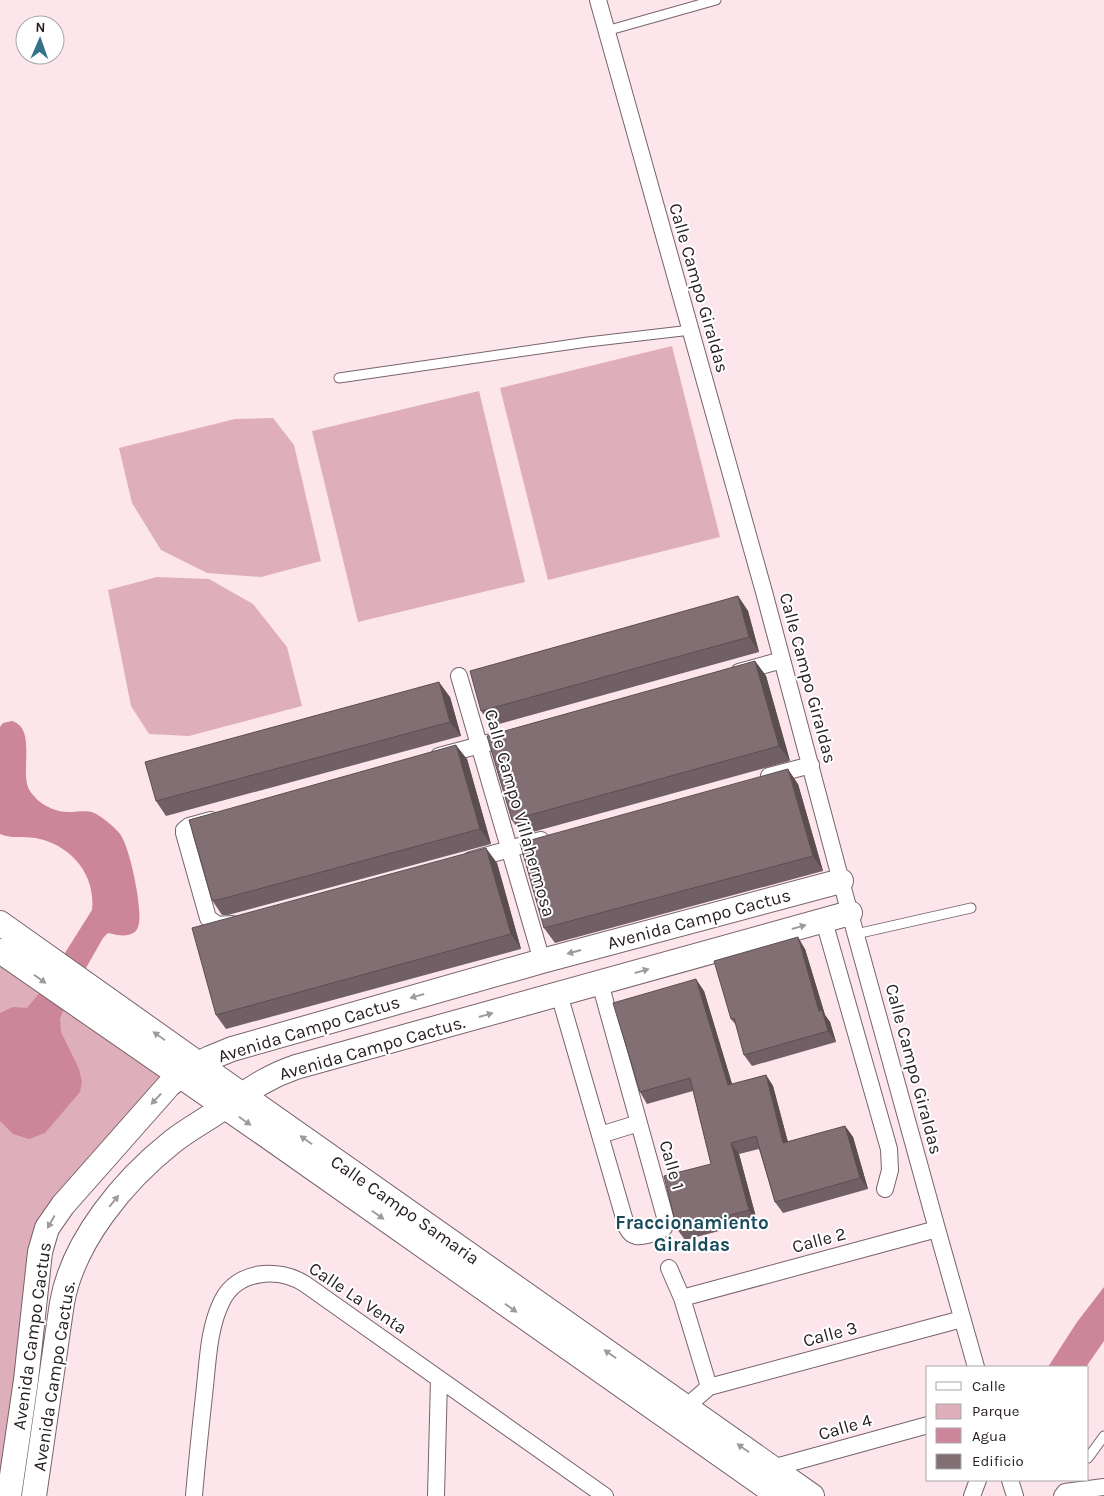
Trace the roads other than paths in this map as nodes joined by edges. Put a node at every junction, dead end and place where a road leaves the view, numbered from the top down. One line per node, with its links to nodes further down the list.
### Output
1 (598, 0): 3 (street, Calle Campo Giraldas)
2 (716, 0): 3 (lane)
3 (606, 31): 4 (street, Calle Campo Giraldas)
4 (691, 330): 5 (lane); 6 (street, Calle Campo Giraldas)
5 (339, 378)
6 (782, 660): 8 (street); 12 (street, Calle Campo Giraldas)
7 (459, 676): 10 (street, Calle Campo Villahermosa)
8 (726, 676)
9 (499, 740): 10 (street)
10 (479, 745): 11 (street); 16 (street, Calle Campo Villahermosa)
11 (423, 761)
12 (810, 765): 13 (street); 18 (street, Calle Campo Giraldas)
13 (754, 781)
14 (226, 816): 22 (street)
15 (556, 836): 16 (street)
16 (509, 849): 17 (street); 25 (street, Calle Campo Villahermosa)
17 (452, 865)
18 (841, 881): 23 (street, Calle Campo Giraldas); 25 (street, Avenida Campo Cactus, one-way to 25)
19 (971, 908): 23 (lane)
20 (824, 920): 23 (street, Avenida Campo Cactus.); 26 (street, Avenida Campo Cactus., one-way to 20); 32 (street)
21 (0, 923): 28 (street, Calle Campo Samaria, one-way to 21)
22 (238, 923)
23 (853, 924): 33 (street, Calle Campo Giraldas)
24 (0, 951): 28 (street, Calle Campo Samaria, one-way to 28)
25 (542, 961): 28 (street, Avenida Campo Cactus, one-way to 28)
26 (600, 983): 27 (street, Avenida Campo Cactus.); 30 (street, Calle 1)
27 (559, 994): 29 (street, Avenida Campo Cactus., one-way to 27); 31 (street, Calle 1)
28 (189, 1070): 29 (street, Calle Campo Samaria); 50 (street, Avenida Campo Cactus, one-way to 50)
29 (233, 1101): 40 (street, Calle Campo Samaria); 51 (street, Avenida Campo Cactus., one-way to 29)
30 (639, 1123): 31 (street); 31 (street, Calle 1)
31 (600, 1135)
32 (886, 1189)
33 (937, 1229): 35 (street, Calle 2); 36 (street, Calle Campo Giraldas)
34 (669, 1268): 35 (street)
35 (682, 1298): 39 (street)
36 (962, 1319): 37 (street, Calle Campo Giraldas); 39 (street, Calle 3)
37 (976, 1366)
38 (439, 1379): 49 (street, Calle La Venta); 52 (street, Calle La Venta); 53 (street)
39 (709, 1387): 40 (street)
40 (680, 1415): 44 (street, Calle Campo Samaria, one-way to 40); 55 (street, Calle Campo Samaria)
41 (926, 1426): 44 (street, Calle 4)
42 (1104, 1436): 43 (lane)
43 (1089, 1457)
44 (772, 1468): 56 (street, Calle Campo Samaria)
45 (978, 1481): 57 (street)
46 (1010, 1481): 58 (street)
47 (1104, 1487): 48 (street)
48 (1067, 1489)
49 (590, 1491): 54 (street, Calle La Venta)
50 (9, 1496)
51 (34, 1496)
52 (194, 1496)
53 (436, 1496)
54 (605, 1496)
55 (779, 1496)
56 (812, 1496)
57 (972, 1496)
58 (1015, 1496)

